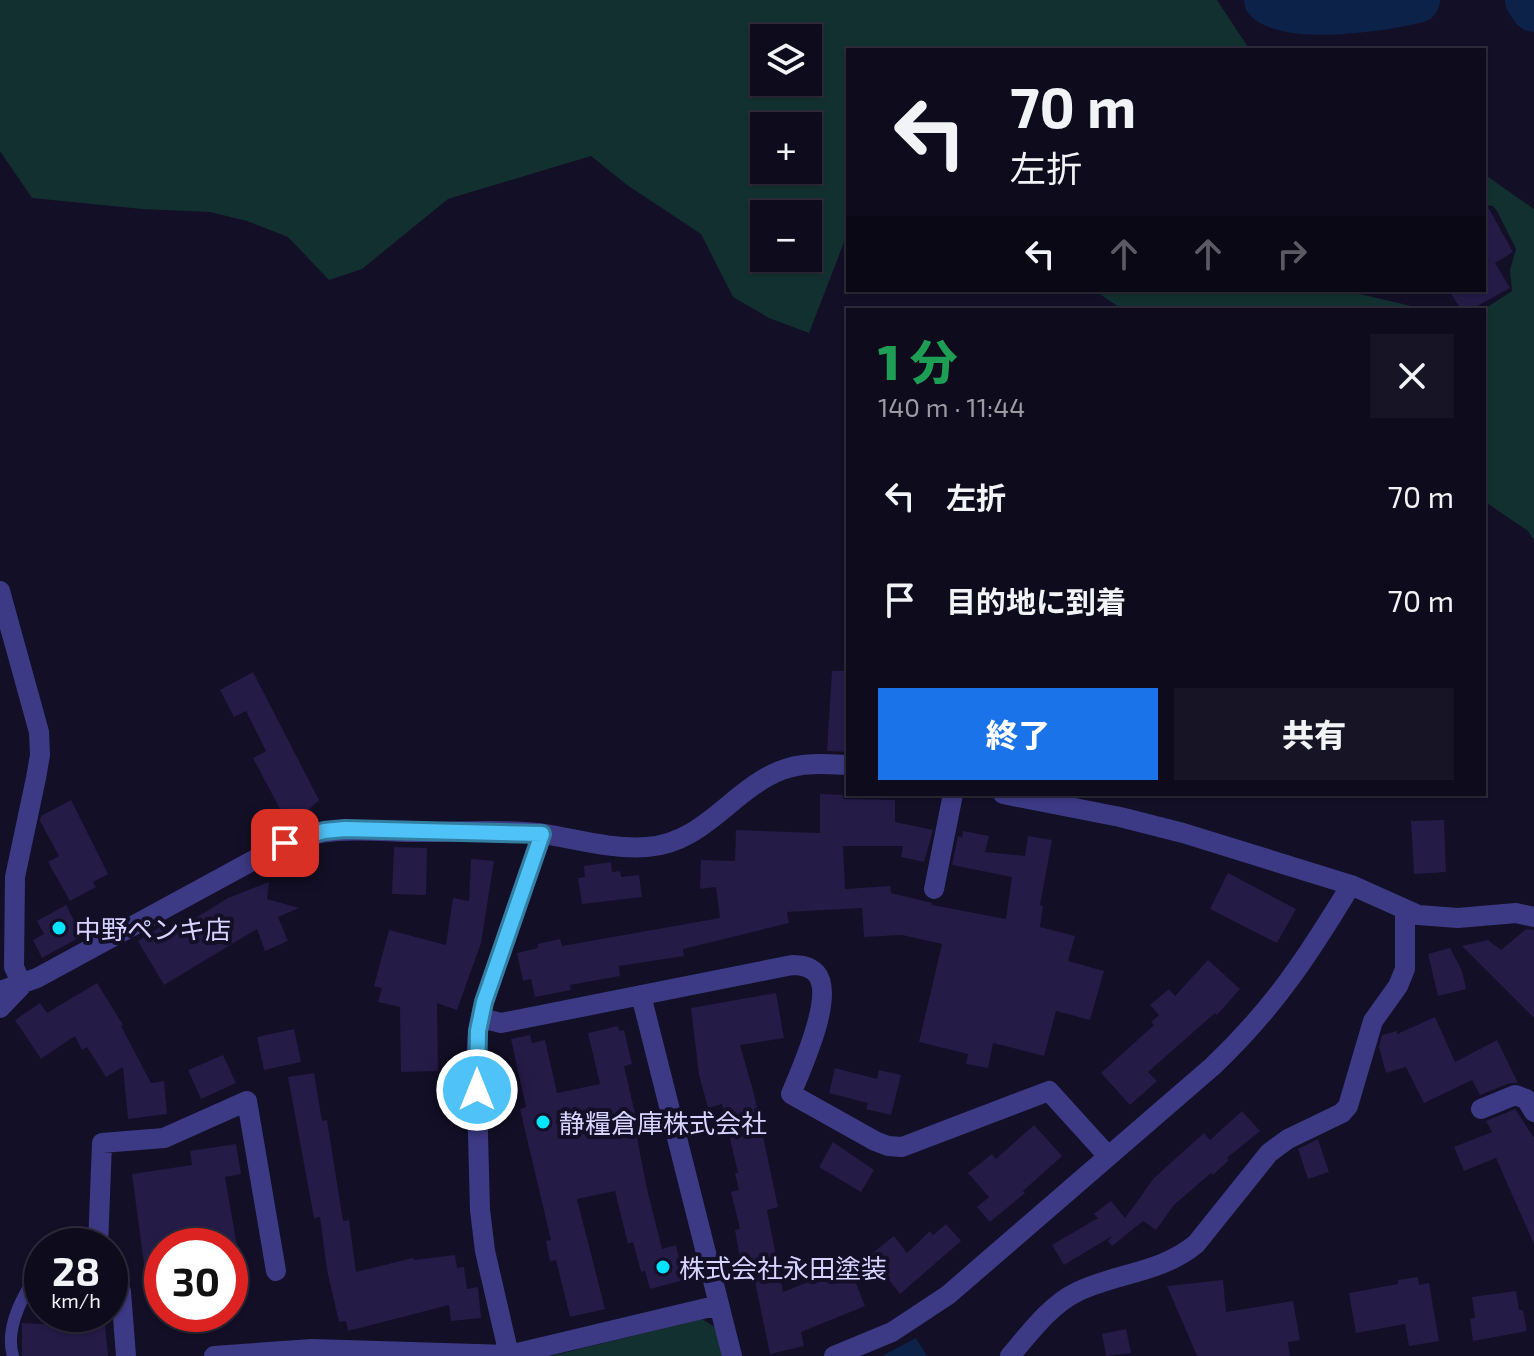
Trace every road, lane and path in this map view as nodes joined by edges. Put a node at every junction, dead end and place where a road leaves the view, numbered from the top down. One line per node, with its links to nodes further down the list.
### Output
1 (0, 591): 2 (street)
2 (9, 657): 11 (street)
3 (846, 765): 6 (street)
4 (953, 796): 8 (street)
5 (1013, 796): 7 (street)
6 (542, 834): 11 (street); 15 (street)
7 (1351, 885): 9 (street); 18 (street)
8 (934, 889)
9 (1405, 911): 10 (street); 30 (street)
10 (1534, 917)
11 (22, 985): 12 (street); 14 (street)
12 (0, 991)
13 (641, 995): 15 (street); 18 (street); 22 (street)
14 (0, 1008)
15 (481, 1018): 24 (street)
16 (1481, 1109): 17 (street)
17 (1534, 1112)
18 (1108, 1156): 29 (street)
19 (99, 1228): 20 (street)
20 (276, 1271)
21 (24, 1295): 25 (lane)
22 (719, 1305): 24 (street); 28 (street)
23 (124, 1332): 26 (street)
24 (509, 1355): 27 (street)
25 (13, 1356)
26 (126, 1356)
27 (214, 1356)
28 (732, 1356)
29 (834, 1356)
30 (1010, 1356)

